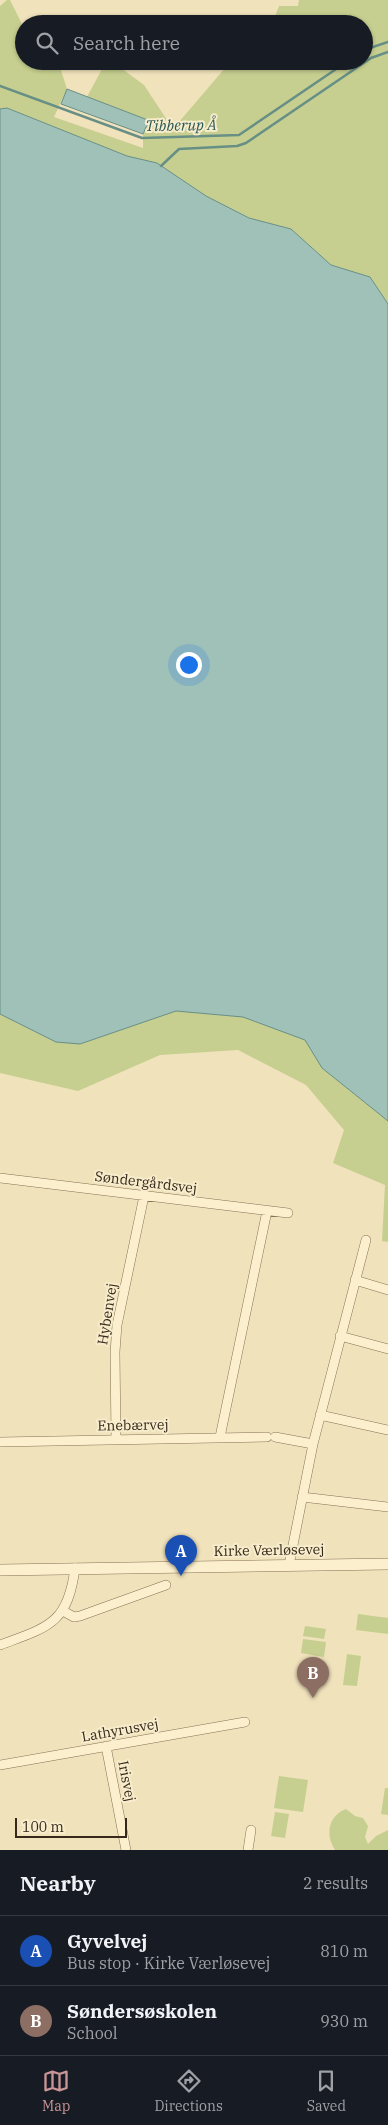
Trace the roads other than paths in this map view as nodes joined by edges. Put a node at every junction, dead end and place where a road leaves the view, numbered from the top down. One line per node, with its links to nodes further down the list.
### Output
1 (0, 1178): 2 (street, Søndergårdsvej)
2 (144, 1196): 3 (street, Søndergårdsvej); 13 (street, Hybenvej)
3 (267, 1211): 4 (street, Søndergårdsvej); 12 (street)
4 (288, 1214)
5 (366, 1240): 6 (street)
6 (355, 1280): 7 (street); 8 (street)
7 (388, 1290)
8 (340, 1336): 9 (street); 10 (street)
9 (388, 1350)
10 (320, 1415): 11 (street); 15 (street)
11 (388, 1430)
12 (220, 1437): 13 (street, Enebærvej); 15 (street, Enebærvej)
13 (116, 1439): 14 (street, Enebærvej)
14 (0, 1442)
15 (313, 1444): 16 (street)
16 (302, 1497): 17 (street); 19 (street)
17 (388, 1507)
18 (388, 1564): 19 (street, Kirke Værløsevej)
19 (289, 1565): 20 (street, Kirke Værløsevej)
20 (76, 1568): 21 (street, Kirke Værløsevej); 23 (street)
21 (0, 1570)
22 (166, 1585): 23 (street)
23 (63, 1611): 24 (street)
24 (0, 1645)
25 (245, 1722): 26 (street, Lathyrusvej)
26 (106, 1746): 27 (street, Lathyrusvej); 29 (street, Irisvej)
27 (0, 1765)
28 (251, 1830): 30 (street)
29 (126, 1850)
30 (248, 1850)

